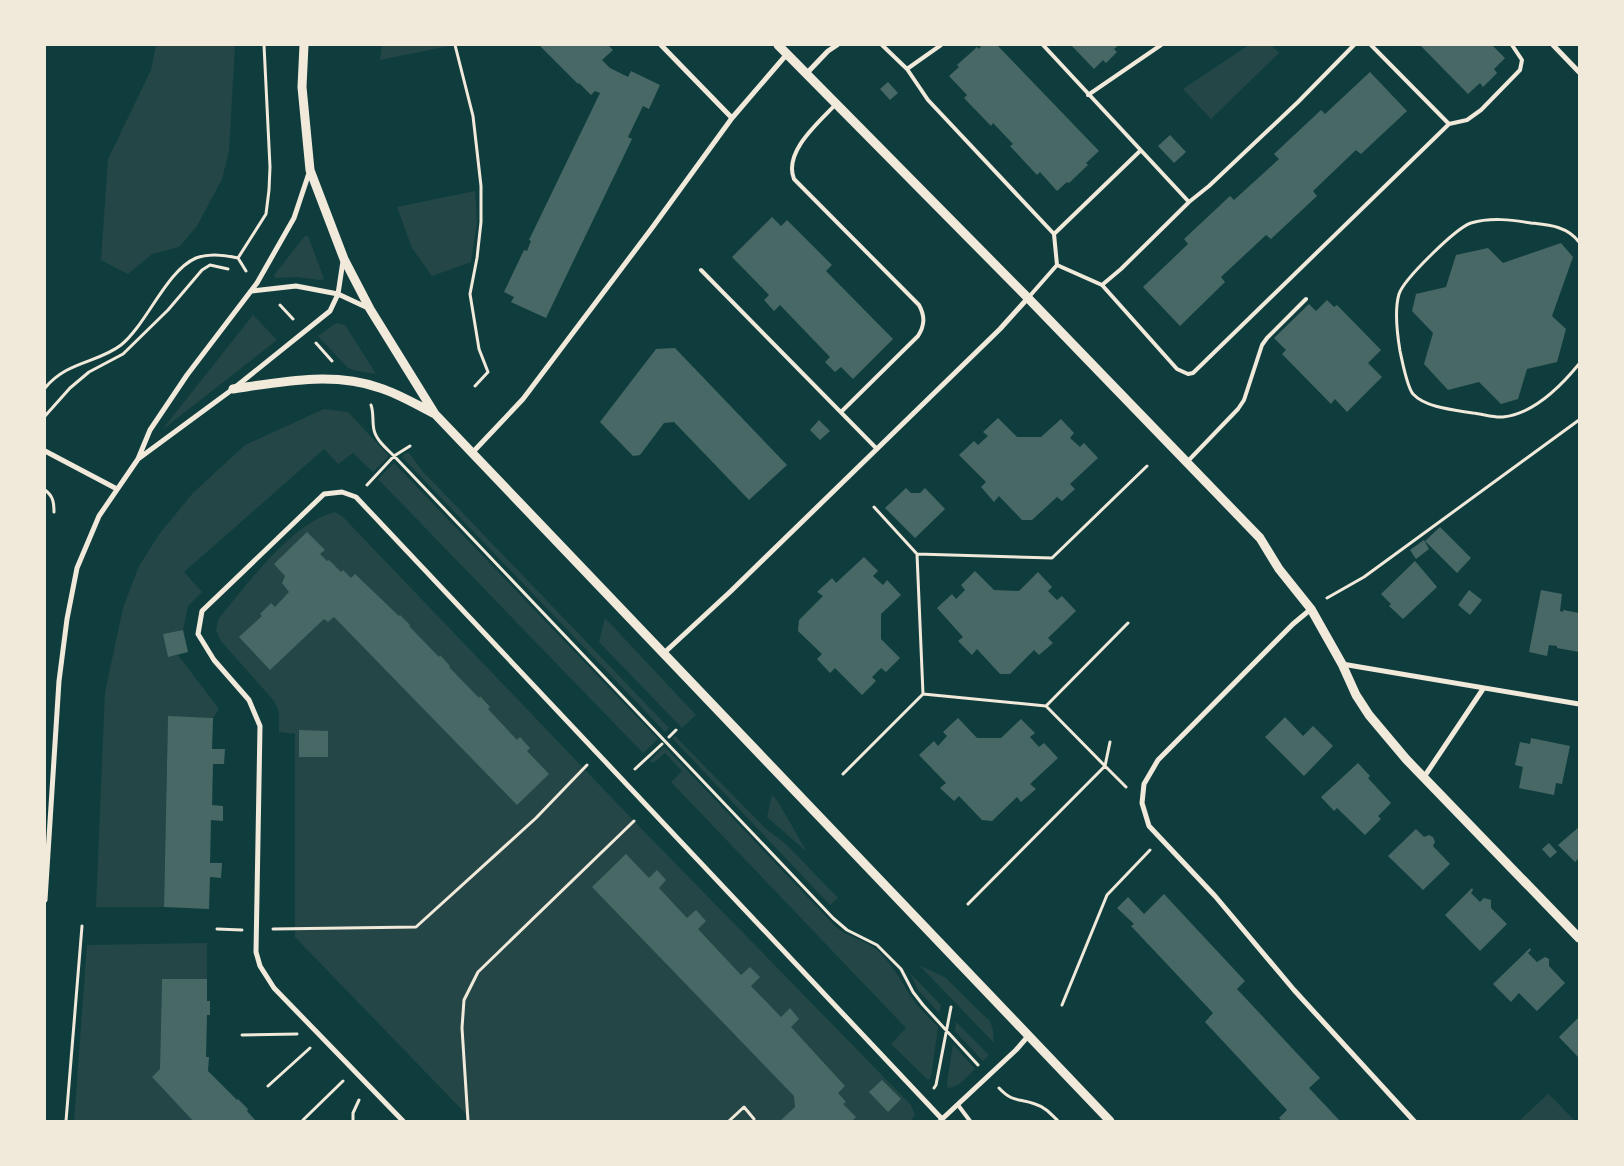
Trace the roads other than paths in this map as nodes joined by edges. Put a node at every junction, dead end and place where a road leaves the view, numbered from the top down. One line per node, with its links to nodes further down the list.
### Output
1 (304, 45): 22 (street)
2 (661, 45): 19 (street)
3 (778, 45): 13 (street)
4 (837, 45): 16 (street)
5 (882, 45): 14 (lane)
6 (941, 45): 14 (lane)
7 (1043, 45): 17 (lane)
8 (1161, 45): 17 (lane)
9 (1354, 45): 23 (lane)
10 (1370, 45): 20 (lane)
11 (1512, 45): 20 (lane)
12 (1553, 45): 15 (street)
13 (787, 54): 16 (street); 19 (street)
14 (908, 69): 24 (lane)
15 (1579, 72)
16 (806, 74): 18 (street)
17 (1088, 95): 21 (lane)
18 (836, 104): 31 (street); 35 (lane)
19 (732, 118): 39 (street)
20 (1449, 124): 28 (lane)
21 (1140, 151): 23 (lane); 24 (lane)
22 (310, 170): 25 (street); 29 (street)
23 (1189, 202): 28 (lane)
24 (1054, 234): 26 (lane)
25 (344, 258): 30 (street); 33 (street)
26 (1057, 265): 28 (lane); 31 (lane)
27 (701, 270): 35 (lane)
28 (1102, 284)
29 (252, 290): 30 (street); 40 (street)
30 (338, 294): 33 (street); 34 (street)
31 (1028, 298): 37 (street); 41 (street)
32 (1306, 300): 41 (lane)
33 (370, 309): 36 (street)
34 (232, 389): 36 (street); 40 (street)
35 (841, 412): 37 (lane)
36 (435, 414): 39 (street)
37 (877, 449): 44 (street)
38 (45, 452): 42 (street)
39 (473, 452): 44 (street)
40 (138, 459): 42 (street)
41 (1187, 462): 43 (street)
42 (117, 489): 49 (street)
43 (1311, 608): 45 (street); 58 (street)
44 (664, 653): 52 (street)
45 (1342, 664): 46 (street); 48 (street)
46 (1483, 689): 47 (street); 48 (street)
47 (1579, 704)
48 (1424, 777): 51 (street)
49 (46, 866): 50 (street)
50 (45, 900)
51 (1579, 938)
52 (1029, 1036): 53 (street); 57 (street)
53 (958, 1105): 54 (street); 56 (lane)
54 (941, 1120): 55 (street)
55 (403, 1121)
56 (970, 1121)
57 (1110, 1121)
58 (1414, 1121)

